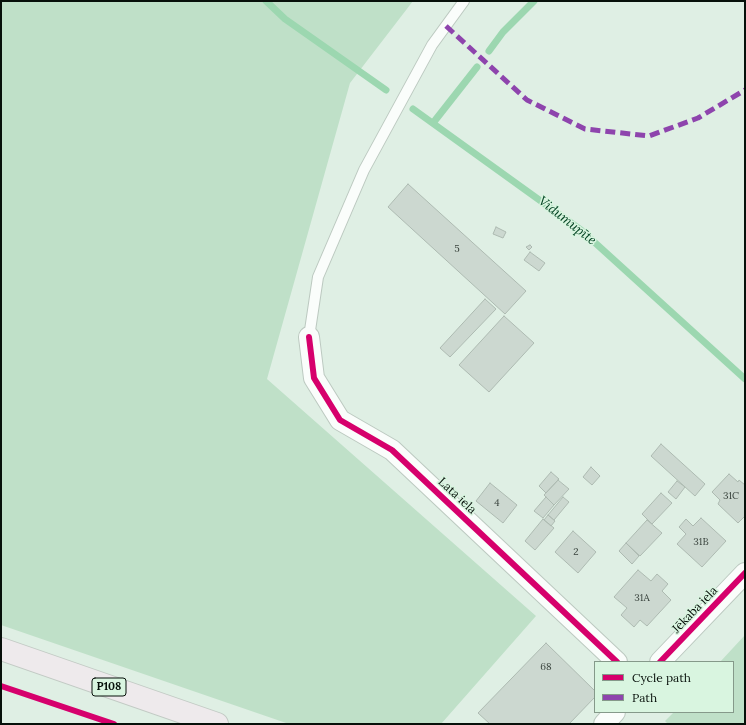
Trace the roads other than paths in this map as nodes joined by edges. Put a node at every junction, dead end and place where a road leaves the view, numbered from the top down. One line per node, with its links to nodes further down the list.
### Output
1 (464, 1): 2 (lane)
2 (309, 337): 5 (street, Lata iela)
3 (745, 573): 6 (street, Jēkaba iela)
4 (1, 649): 8 (main road, P108)
5 (616, 661)
6 (661, 661)
7 (613, 713): 9 (street)
8 (218, 724)
9 (604, 724)

